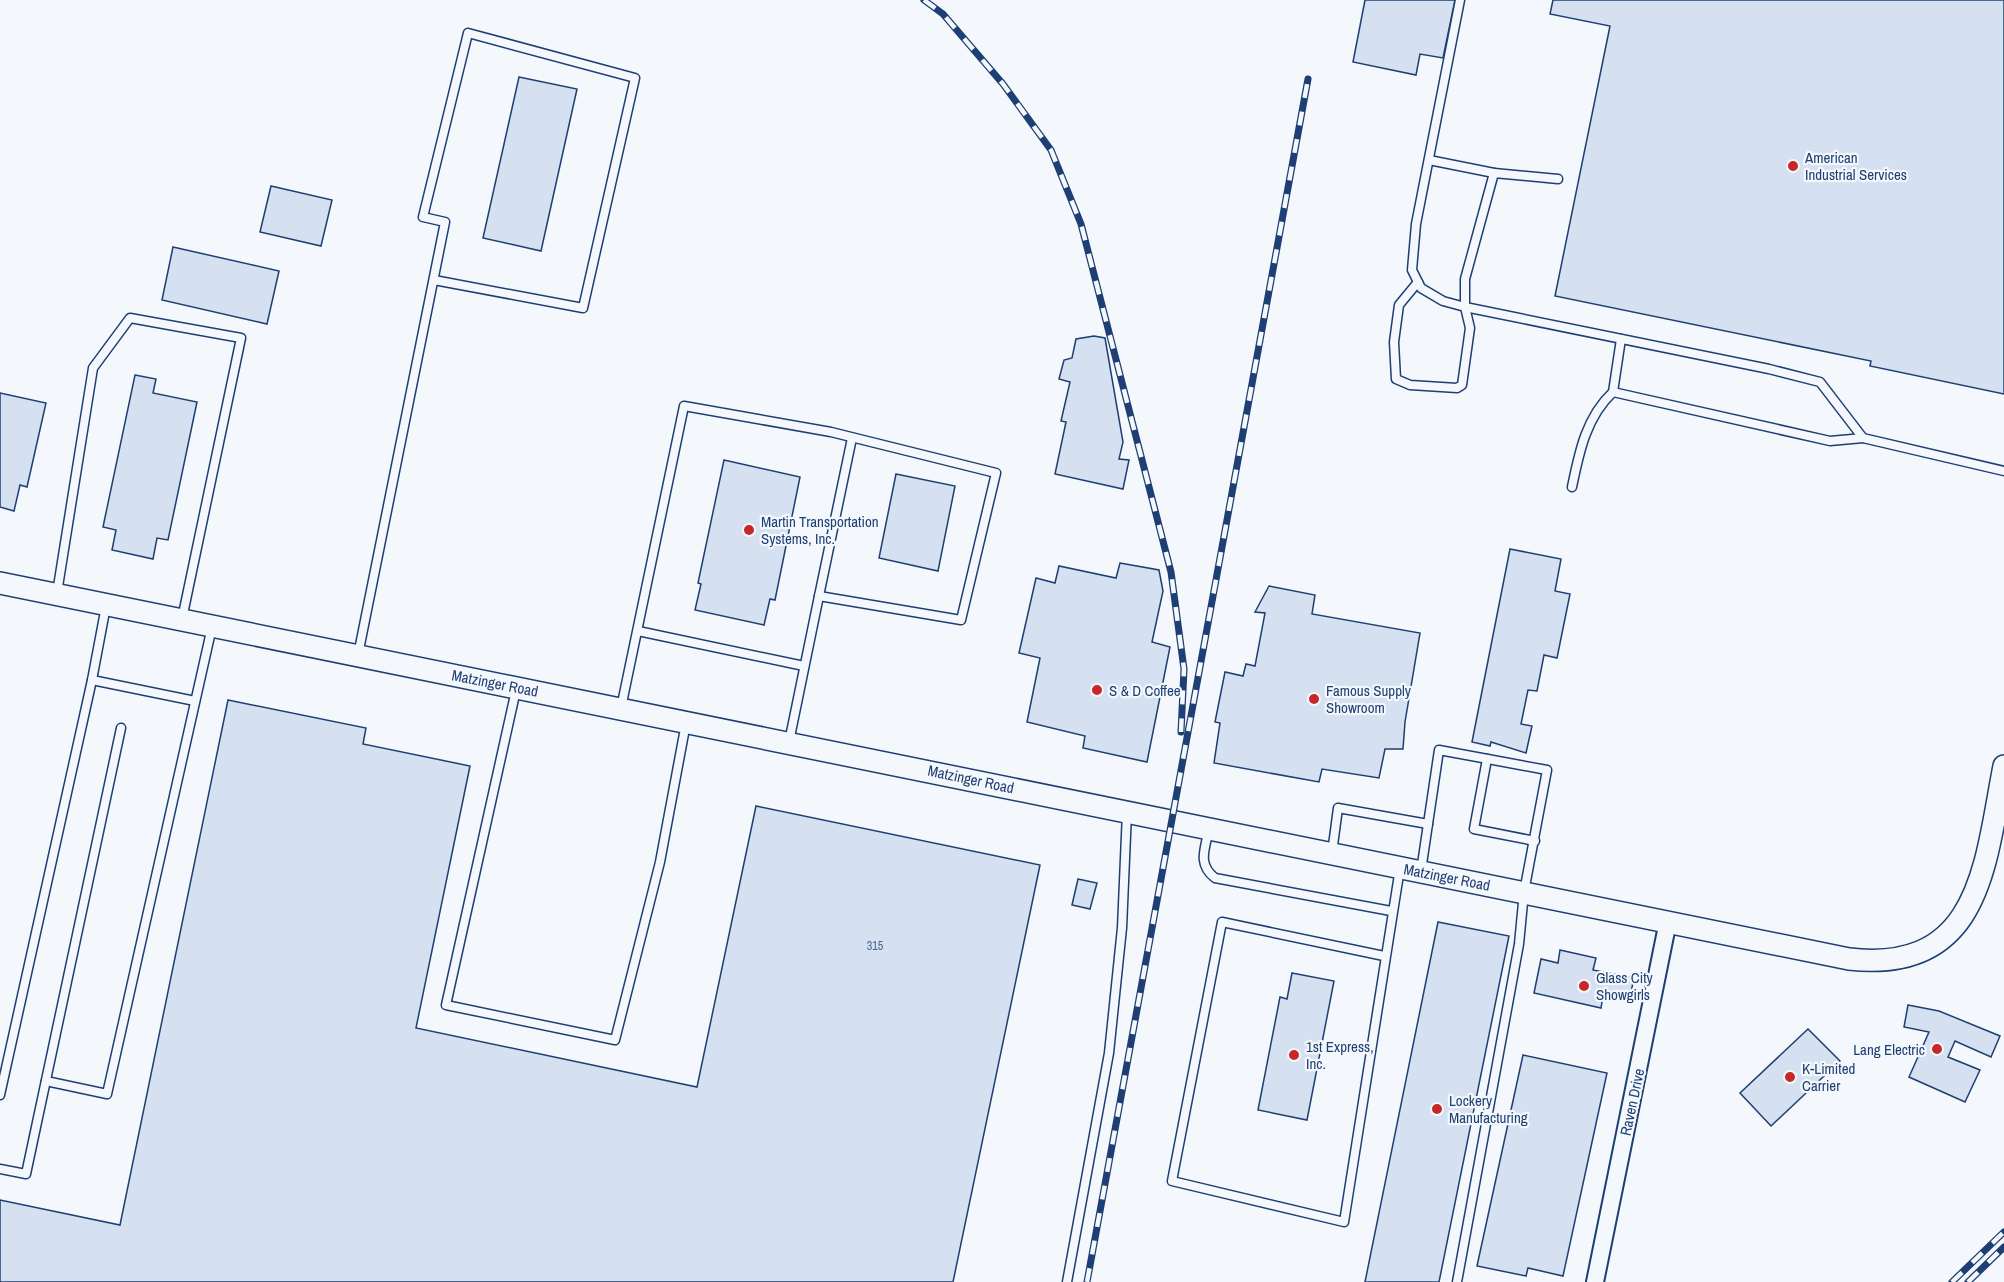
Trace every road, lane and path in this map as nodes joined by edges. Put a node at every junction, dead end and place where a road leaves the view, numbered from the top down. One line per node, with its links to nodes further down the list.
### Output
1 (1460, 0): 2 (lane)
2 (1429, 160): 3 (lane); 6 (lane)
3 (1494, 173): 4 (lane); 7 (lane)
4 (1558, 179)
5 (434, 280): 5 (lane); 21 (lane)
6 (1418, 282): 7 (lane); 7 (lane)
7 (1464, 307): 8 (lane)
8 (1621, 339): 9 (lane); 11 (lane)
9 (1613, 392): 11 (lane); 13 (lane)
10 (852, 438): 16 (lane); 16 (lane); 20 (lane)
11 (1863, 438): 12 (lane)
12 (2004, 471)
13 (1572, 487)
14 (0, 583): 15 (street, Matzinger Road)
15 (56, 594): 17 (street, Matzinger Road); 18 (lane)
16 (819, 596): 22 (lane)
17 (106, 604): 18 (street, Matzinger Road); 23 (lane)
18 (182, 619): 19 (street, Matzinger Road)
19 (212, 627): 21 (street, Matzinger Road); 25 (lane)
20 (638, 631): 22 (lane); 26 (lane)
21 (357, 655): 24 (street, Matzinger Road)
22 (804, 666): 29 (lane)
23 (92, 680): 25 (lane); 45 (lane)
24 (516, 687): 26 (street, Matzinger Road); 27 (lane)
25 (195, 701): 44 (lane)
26 (621, 708): 27 (street, Matzinger Road)
27 (686, 722): 29 (street, Matzinger Road)
28 (121, 728): 44 (lane)
29 (789, 742): 32 (street, Matzinger Road)
30 (1487, 759): 34 (lane); 36 (lane); 36 (lane)
31 (2004, 766): 33 (street, Matzinger Road)
32 (1127, 812): 35 (street, Matzinger Road); 47 (lane)
33 (1999, 822): 42 (street, Matzinger Road)
34 (1428, 824): 37 (lane); 39 (lane)
35 (1209, 828): 37 (street, Matzinger Road); 41 (lane)
36 (1534, 841): 40 (lane)
37 (1332, 853): 38 (street, Matzinger Road)
38 (1400, 868): 39 (street, Matzinger Road); 41 (lane)
39 (1421, 871): 40 (street, Matzinger Road)
40 (1524, 892): 42 (street, Matzinger Road); 48 (lane)
41 (1391, 911): 43 (lane)
42 (1668, 921): 49 (street, Raven Drive)
43 (1384, 956): 43 (lane)
44 (46, 1081): 46 (lane)
45 (0, 1095)
46 (0, 1169)
47 (1067, 1282)
48 (1457, 1282)
49 (1595, 1282)

